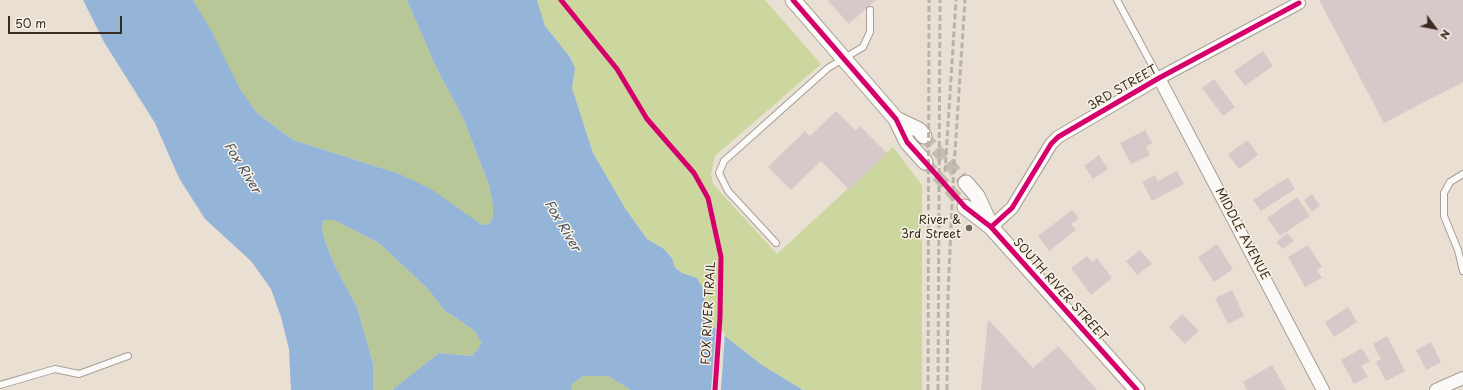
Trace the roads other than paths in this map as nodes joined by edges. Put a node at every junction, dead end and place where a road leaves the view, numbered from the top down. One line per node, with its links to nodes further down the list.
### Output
1 (793, 0): 5 (street)
2 (1117, 0): 6 (lane)
3 (1299, 3): 6 (street, 3RD STREET)
4 (870, 10): 5 (lane)
5 (844, 59): 7 (street); 14 (lane)
6 (1160, 78): 13 (street, 3RD STREET); 21 (street, MIDDLE AVENUE)
7 (896, 119): 8 (street); 9 (street)
8 (924, 136)
9 (925, 162)
10 (1463, 174): 15 (lane)
11 (966, 183): 13 (street, SOUTH RIVER STREET)
12 (965, 207): 13 (street, SOUTH RIVER STREET)
13 (991, 227): 20 (street, SOUTH RIVER STREET)
14 (776, 243)
15 (1463, 271)
16 (128, 356): 18 (lane)
17 (1463, 378): 19 (street)
18 (0, 385)
19 (1440, 389)
20 (1137, 390)
21 (1323, 390)

